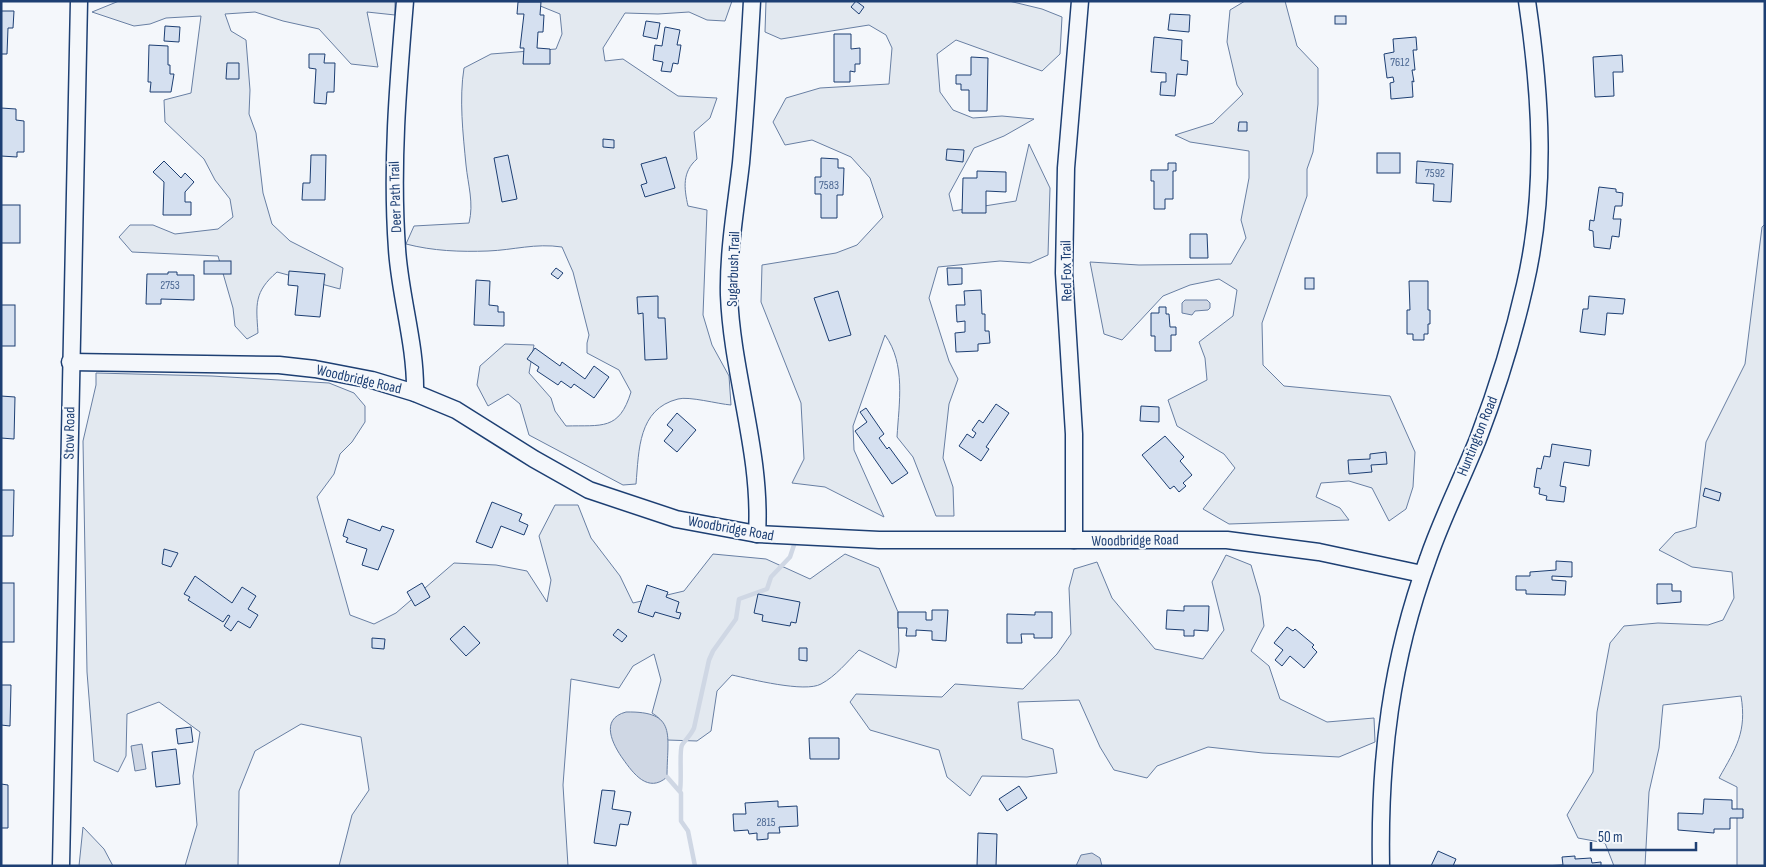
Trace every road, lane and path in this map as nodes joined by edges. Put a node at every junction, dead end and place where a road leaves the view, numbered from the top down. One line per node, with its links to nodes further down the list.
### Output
1 (78, 1): 6 (street, Stow Road)
2 (405, 1): 7 (street, Deer Path Trail)
3 (752, 1): 8 (street, Sugarbush Trail)
4 (1080, 1): 9 (street, Red Fox Trail)
5 (1527, 1): 10 (street, Huntington Road)
6 (70, 362): 7 (street, Woodbridge Road); 11 (street, Stow Road)
7 (415, 393): 8 (street, Woodbridge Road)
8 (758, 534): 9 (street, Woodbridge Road)
9 (1074, 540): 10 (street, Woodbridge Road)
10 (1422, 574): 12 (street, Huntington Road)
11 (61, 866)
12 (1381, 866)

